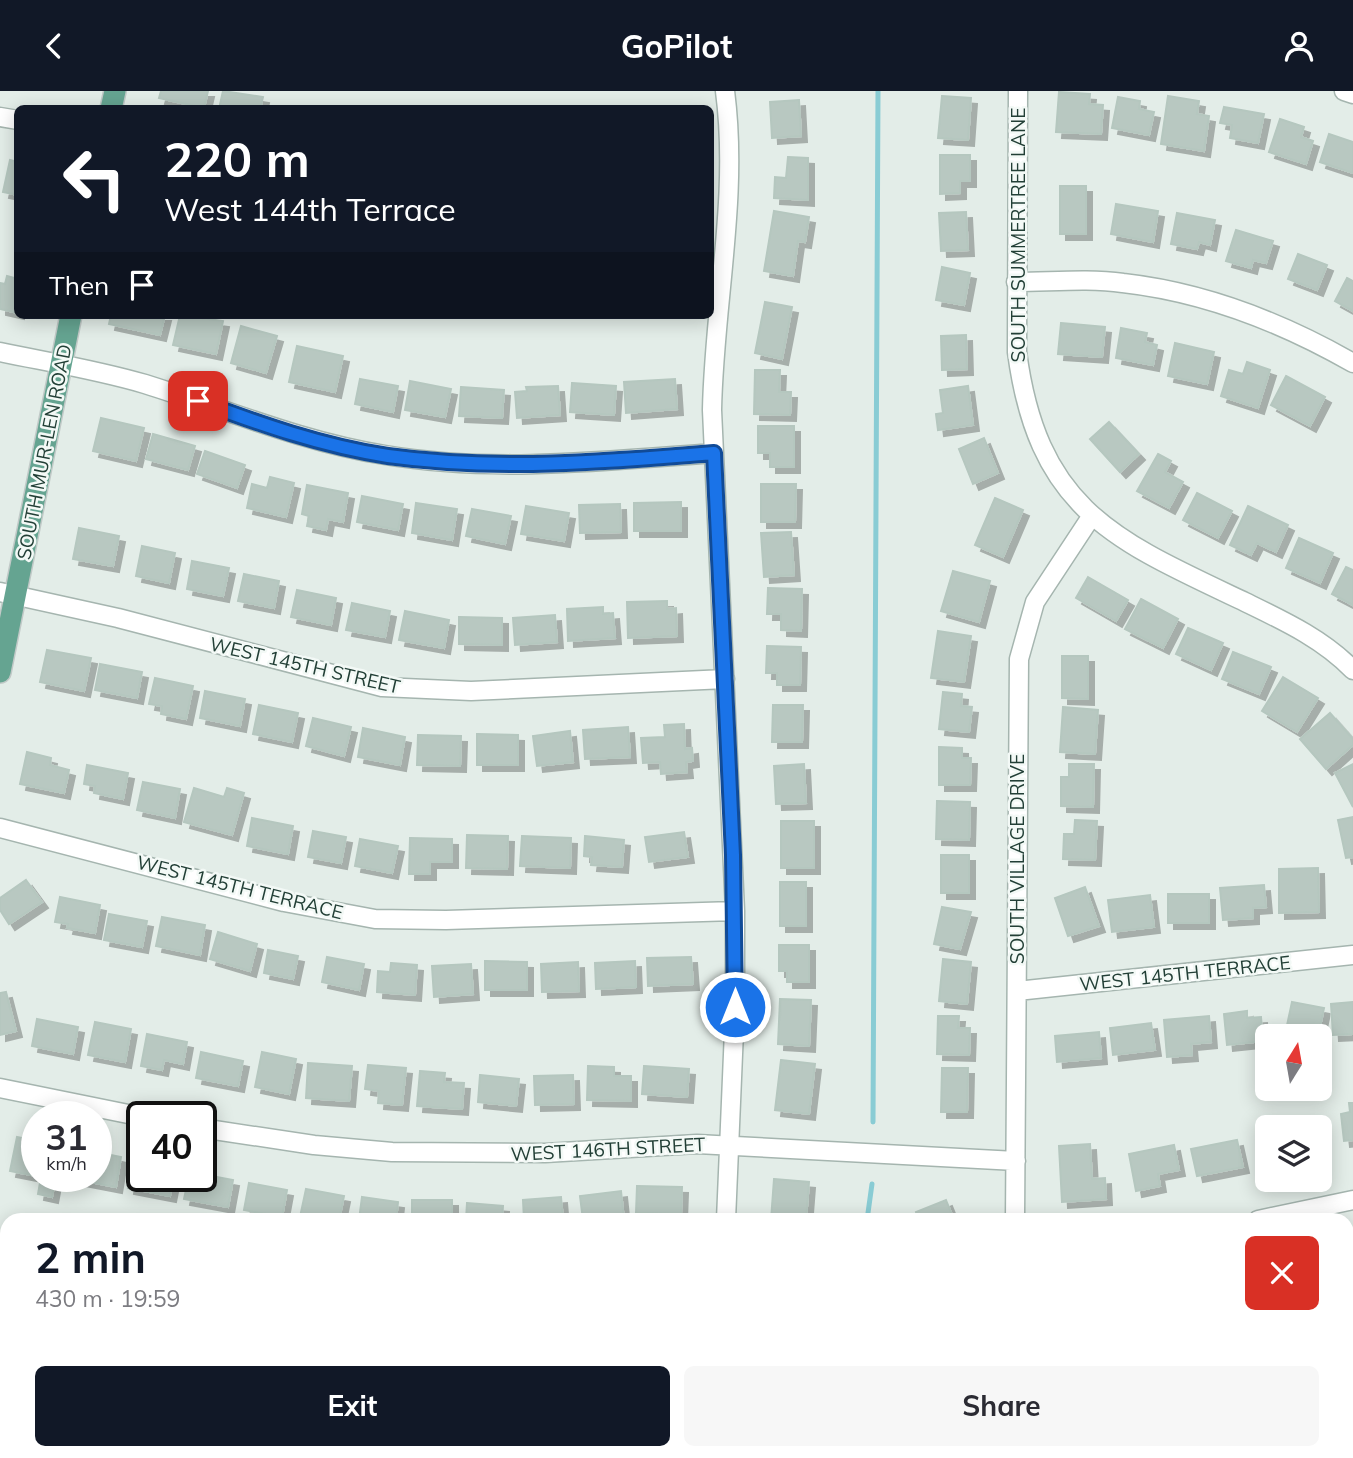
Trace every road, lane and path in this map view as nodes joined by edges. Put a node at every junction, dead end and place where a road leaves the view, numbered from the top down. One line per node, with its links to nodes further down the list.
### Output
1 (725, 91): 5 (street)
2 (1018, 91): 6 (street, SOUTH SUMMERTREE LANE)
3 (1344, 91): 4 (street)
4 (1353, 94)
5 (718, 226): 11 (street)
6 (1016, 282): 9 (street); 12 (street, SOUTH SUMMERTREE LANE)
7 (70, 319): 10 (main road, SOUTH MUR-LEN ROAD)
8 (0, 352): 10 (street)
9 (1353, 363)
10 (62, 365): 11 (street); 13 (main road, SOUTH MUR-LEN ROAD)
11 (714, 453): 16 (street)
12 (1091, 517): 14 (street, SOUTH SUMMERTREE LANE); 20 (street, SOUTH VILLAGE DRIVE)
13 (8, 594): 15 (main road, SOUTH MUR-LEN ROAD); 16 (street, WEST 145TH STREET)
14 (1353, 670)
15 (0, 672)
16 (725, 679): 18 (street)
17 (0, 828): 18 (street, WEST 145TH TERRACE)
18 (734, 911): 24 (street)
19 (1353, 955): 20 (street, WEST 145TH TERRACE)
20 (1017, 991): 25 (street, SOUTH VILLAGE DRIVE)
21 (0, 1088): 22 (street)
22 (126, 1114)
23 (217, 1130): 24 (street, WEST 146TH STREET)
24 (729, 1145): 25 (street, WEST 146TH STREET); 27 (street)
25 (1016, 1161): 28 (street, SOUTH VILLAGE DRIVE)
26 (1353, 1200): 29 (street)
27 (726, 1213)
28 (1015, 1213)
29 (1291, 1213)

